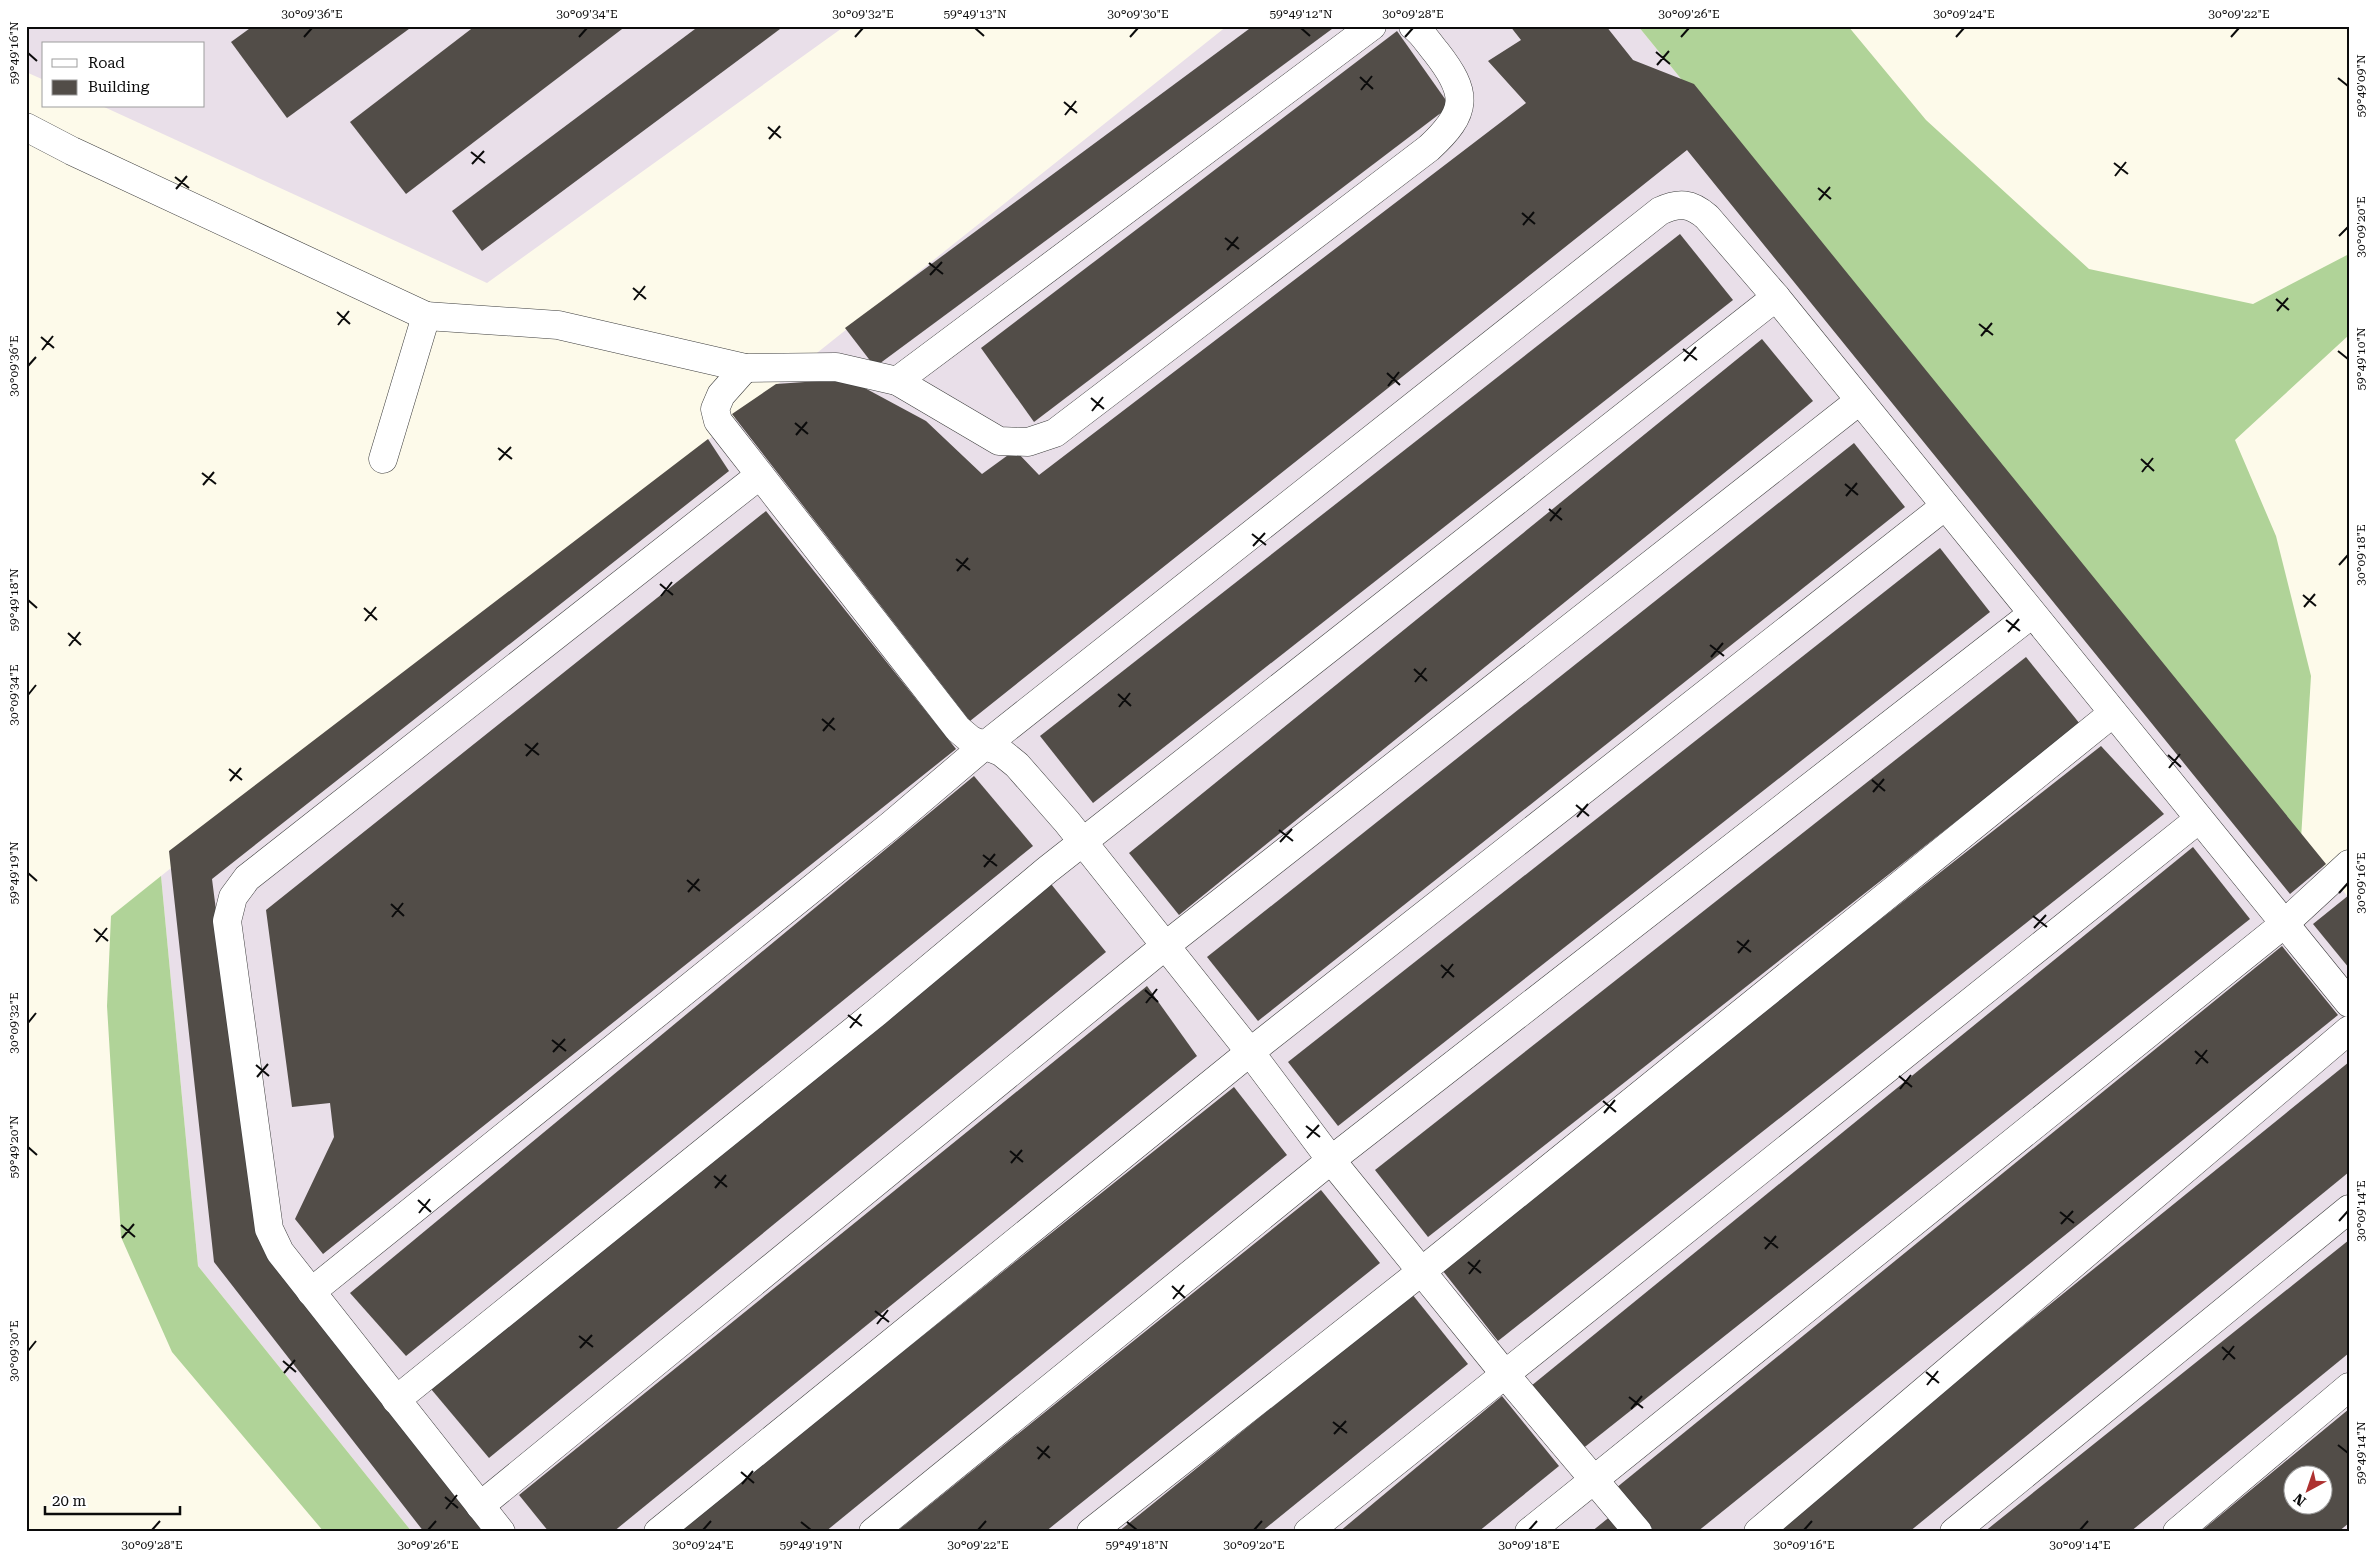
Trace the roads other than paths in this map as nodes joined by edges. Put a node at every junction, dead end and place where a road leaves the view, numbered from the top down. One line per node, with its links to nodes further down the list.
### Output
1 (1372, 26): 7 (lane)
2 (1413, 26): 7 (lane)
3 (26, 127): 5 (lane)
4 (1776, 297): 8 (lane); 14 (lane); 16 (lane)
5 (426, 316): 6 (lane); 9 (lane)
6 (745, 368): 7 (lane); 10 (lane)
7 (897, 382)
8 (1859, 400): 11 (lane); 19 (lane)
9 (383, 459)
10 (760, 475): 14 (lane); 26 (lane)
11 (1945, 506): 12 (lane); 22 (lane)
12 (2032, 614): 13 (lane); 23 (lane)
13 (2114, 714): 15 (lane); 25 (lane)
14 (984, 746): 16 (lane); 26 (lane)
15 (2199, 818): 18 (lane); 27 (lane)
16 (1083, 842): 19 (lane); 29 (lane)
17 (2349, 864): 18 (lane)
18 (2284, 924): 20 (lane); 30 (lane)
19 (1164, 946): 22 (lane); 31 (lane)
20 (2349, 1003)
21 (2349, 1030): 39 (lane)
22 (1250, 1052): 23 (lane); 33 (lane)
23 (1331, 1160): 25 (lane); 34 (lane)
24 (2349, 1209): 40 (lane)
25 (1422, 1271): 27 (lane); 35 (lane)
26 (312, 1292): 29 (lane)
27 (1504, 1374): 30 (lane); 36 (lane)
28 (2349, 1388): 41 (lane)
29 (396, 1400): 31 (lane)
30 (1594, 1478): 37 (lane); 38 (lane)
31 (480, 1506): 32 (lane)
32 (501, 1532)
33 (658, 1532)
34 (873, 1532)
35 (1091, 1532)
36 (1308, 1532)
37 (1529, 1532)
38 (1638, 1532)
39 (1758, 1532)
40 (1954, 1532)
41 (2177, 1532)

